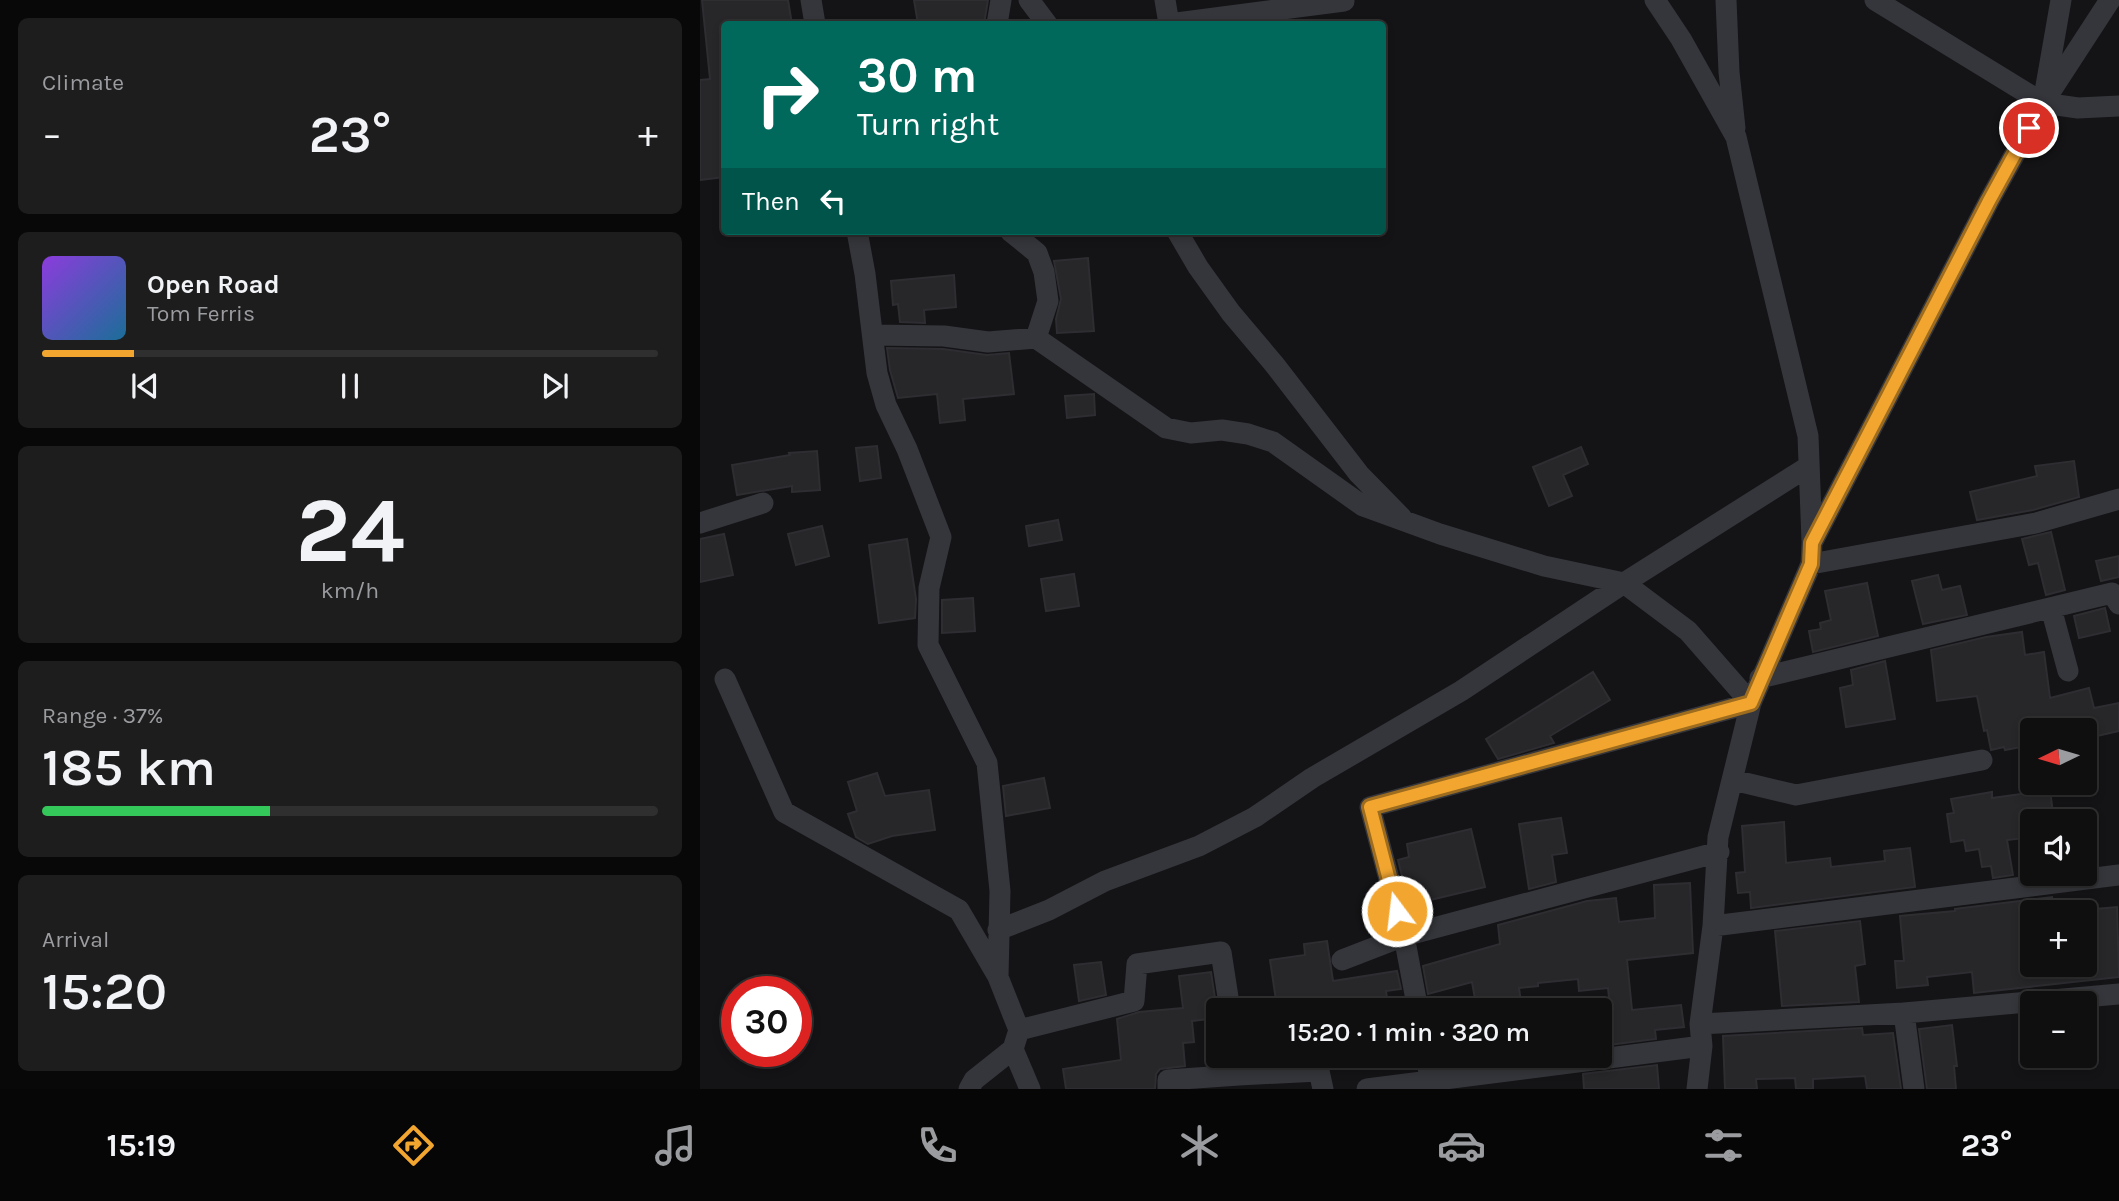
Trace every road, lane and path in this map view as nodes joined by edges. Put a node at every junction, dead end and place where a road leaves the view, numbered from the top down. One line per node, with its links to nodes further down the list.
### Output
1 (811, 0): 12 (street)
2 (1001, 0): 13 (street)
3 (1029, 0): 14 (street)
4 (1165, 0): 15 (street)
5 (1656, 0): 19 (street)
6 (1726, 0): 19 (street)
7 (1875, 0): 17 (street)
8 (2061, 0): 17 (street)
9 (2110, 0): 17 (street)
10 (1343, 1): 11 (street)
11 (1291, 4): 16 (street)
12 (814, 21)
13 (998, 21)
14 (1045, 21)
15 (1168, 21)
16 (1187, 21)
17 (2043, 103): 18 (street); 30 (street)
18 (2119, 106)
19 (1736, 137): 25 (street)
20 (858, 235): 23 (street)
21 (1015, 235): 24 (street)
22 (1179, 235): 28 (street)
23 (873, 335): 24 (street); 43 (street)
24 (1036, 338): 28 (street)
25 (1810, 466): 30 (street); 31 (street)
26 (2119, 499): 30 (street)
27 (763, 503): 29 (street)
28 (1406, 522): 31 (street)
29 (700, 523)
30 (1811, 553): 35 (street)
31 (1624, 583): 37 (street); 43 (street)
32 (2119, 604): 33 (street)
33 (2051, 608): 34 (street); 35 (street)
34 (2068, 671)
35 (1760, 678): 37 (street)
36 (725, 679): 46 (street)
37 (1751, 703): 39 (street); 44 (street)
38 (1982, 760): 39 (street)
39 (1732, 780): 40 (street)
40 (1718, 852): 42 (street); 44 (street)
41 (2119, 875): 42 (street)
42 (1713, 926): 51 (street)
43 (998, 930): 46 (street)
44 (1404, 936): 45 (street); 49 (street)
45 (1342, 960)
46 (998, 977): 52 (street)
47 (2119, 994): 50 (street)
48 (1228, 998): 52 (street)
49 (1416, 998)
50 (1904, 1013): 51 (street); 64 (street)
51 (1700, 1024): 53 (street)
52 (1016, 1039): 58 (street); 59 (street)
53 (1702, 1046): 57 (street); 63 (street)
54 (1223, 1068): 60 (street)
55 (1278, 1068): 61 (street)
56 (1428, 1068): 57 (street)
57 (1430, 1079): 62 (street)
58 (970, 1089)
59 (1030, 1089)
60 (1168, 1089)
61 (1323, 1089)
62 (1367, 1089)
63 (1697, 1089)
64 (1914, 1089)

